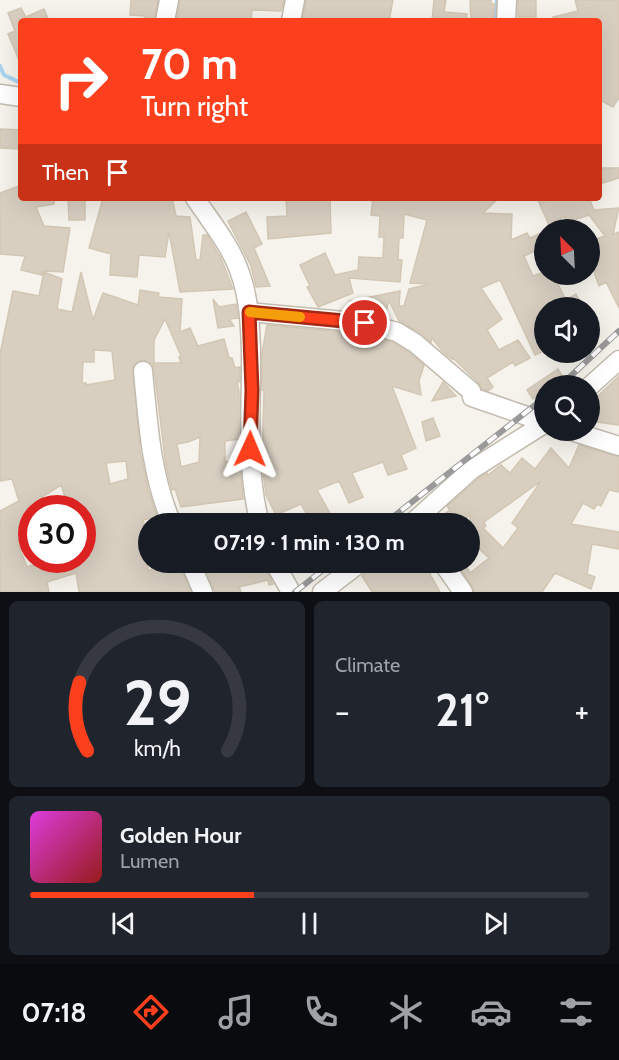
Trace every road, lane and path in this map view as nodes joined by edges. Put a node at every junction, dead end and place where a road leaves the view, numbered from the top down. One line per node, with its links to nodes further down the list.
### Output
1 (169, 0): 4 (street)
2 (295, 0): 5 (street)
3 (507, 0): 6 (street)
4 (166, 18)
5 (292, 18)
6 (506, 18)
7 (0, 94): 8 (street)
8 (18, 97)
9 (197, 201): 10 (street)
10 (249, 312): 14 (street); 19 (street)
11 (619, 360): 13 (street)
12 (143, 371): 18 (street)
13 (600, 377)
14 (534, 419)
15 (534, 429): 20 (street)
16 (600, 440): 17 (street)
17 (619, 446)
18 (168, 513)
19 (257, 513)
20 (424, 513)
21 (195, 573): 25 (street)
22 (280, 573): 26 (street)
23 (347, 573): 27 (street)
24 (450, 573): 28 (street)
25 (203, 592)
26 (291, 592)
27 (322, 592)
28 (463, 592)

